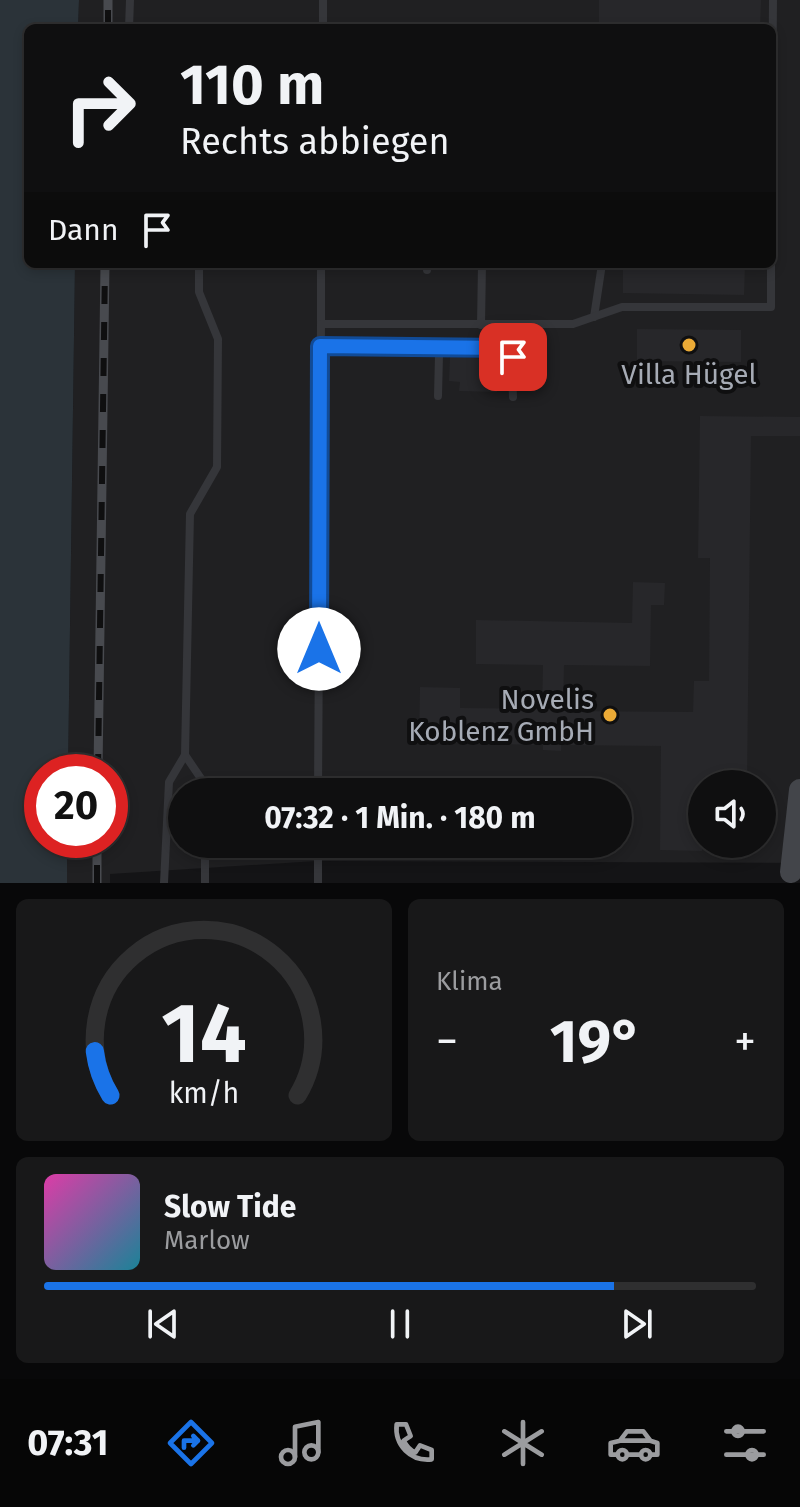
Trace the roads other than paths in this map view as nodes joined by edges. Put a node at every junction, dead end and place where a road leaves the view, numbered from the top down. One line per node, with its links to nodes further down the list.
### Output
1 (130, 0): 4 (lane)
2 (323, 0): 5 (lane)
3 (773, 0): 6 (lane)
4 (129, 24)
5 (323, 24)
6 (773, 24)
7 (199, 268): 19 (lane)
8 (321, 268): 13 (lane)
9 (482, 268): 14 (lane)
10 (601, 268): 12 (lane)
11 (771, 268): 12 (lane)
12 (594, 317): 14 (lane)
13 (321, 324): 14 (lane); 15 (lane)
14 (481, 325)
15 (320, 346): 16 (lane); 21 (lane)
16 (436, 347): 17 (lane); 18 (lane)
17 (438, 396)
18 (513, 397)
19 (185, 755): 20 (lane); 26 (lane)
20 (201, 778)
21 (318, 778)
22 (800, 790): 25 (main road)
23 (205, 858): 27 (lane)
24 (318, 858): 28 (lane)
25 (791, 874)
26 (164, 883)
27 (205, 883)
28 (318, 883)

